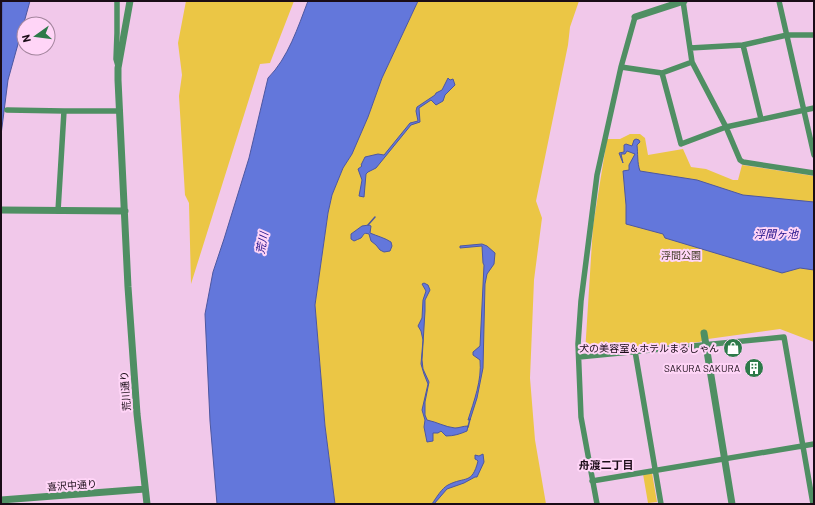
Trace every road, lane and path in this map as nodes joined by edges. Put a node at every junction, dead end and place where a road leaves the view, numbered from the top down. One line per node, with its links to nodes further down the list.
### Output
1 (117, 1): 12 (street)
2 (130, 1): 12 (street, 荒川通り)
3 (683, 1): 5 (street); 9 (street)
4 (779, 1): 6 (street)
5 (634, 17): 11 (street)
6 (787, 35): 7 (street); 8 (street); 16 (street)
7 (814, 35)
8 (743, 45): 9 (street); 19 (street)
9 (690, 48): 10 (street)
10 (692, 62): 13 (street); 20 (street)
11 (621, 67): 13 (street); 29 (street)
12 (118, 68): 18 (street, 荒川通り)
13 (662, 73): 20 (street)
14 (814, 108): 16 (street)
15 (7, 110): 17 (street)
16 (804, 110): 19 (street); 21 (street)
17 (64, 111): 18 (street); 24 (street)
18 (120, 111): 25 (street, 荒川通り)
19 (761, 120): 20 (street)
20 (726, 127): 22 (street)
21 (814, 155)
22 (814, 173)
23 (2, 210): 24 (street)
24 (58, 211): 25 (street)
25 (125, 211): 35 (street, 荒川通り)
26 (704, 333): 27 (street)
27 (706, 344): 28 (street); 31 (street); 32 (street)
28 (635, 351): 29 (street); 33 (street)
29 (579, 357): 34 (street)
30 (814, 444): 31 (street)
31 (804, 446): 32 (street); 41 (street)
32 (725, 459): 33 (street); 40 (street)
33 (655, 471): 34 (street); 39 (street)
34 (592, 481): 38 (street)
35 (145, 489): 36 (street, 喜沢中通り); 37 (street, 荒川通り)
36 (5, 500)
37 (147, 504)
38 (597, 504)
39 (661, 504)
40 (732, 504)
41 (814, 504)

